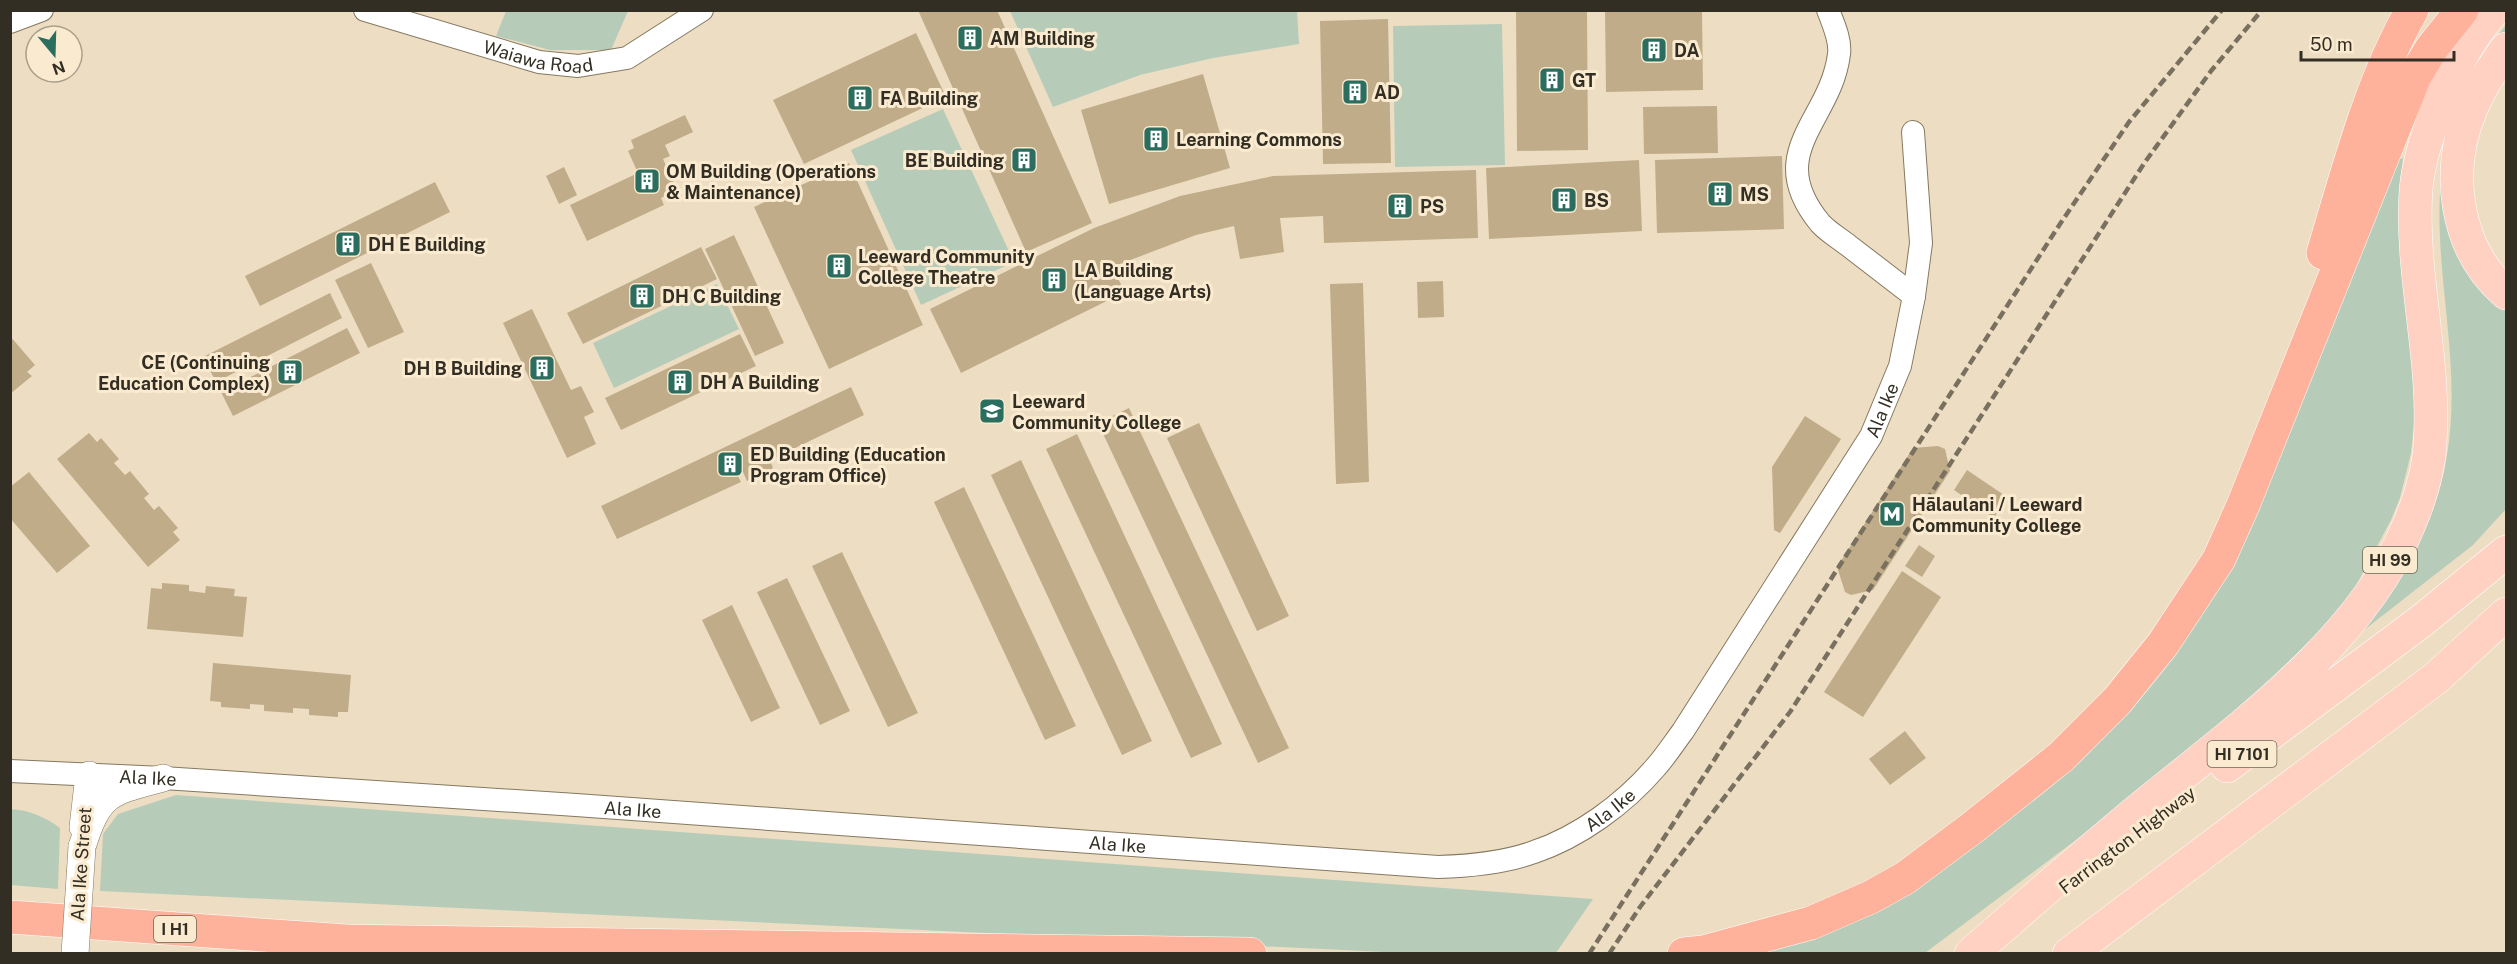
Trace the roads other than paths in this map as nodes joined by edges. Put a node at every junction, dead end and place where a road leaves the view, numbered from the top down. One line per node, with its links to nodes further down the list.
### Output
1 (42, 10): 8 (street)
2 (365, 10): 3 (street, Waiawa Road)
3 (702, 10)
4 (1828, 10): 12 (street)
5 (2412, 10): 13 (highway)
6 (2462, 10): 13 (highway)
7 (2494, 10): 28 (main road, HI 99)
8 (10, 22)
9 (2506, 49): 11 (main road)
10 (1913, 132): 12 (street, Ala Ike)
11 (2506, 293)
12 (1914, 296): 20 (street, Ala Ike)
13 (2252, 481): 27 (highway)
14 (2506, 552): 28 (main road, Farrington Highway / HI 7101)
15 (2506, 614): 17 (main road)
16 (2506, 624): 17 (main road)
17 (2436, 678): 29 (main road)
18 (10, 771): 19 (street, Ala Ike)
19 (88, 775): 20 (street, Ala Ike); 21 (street, Ala Ike Street)
20 (163, 778): 21 (street)
21 (82, 846): 24 (street, Ala Ike Street, bridge)
22 (10, 917): 23 (highway, I H1)
23 (339, 941): 25 (highway, I H1); 26 (highway)
24 (75, 954)
25 (547, 954)
26 (1250, 954)
27 (1684, 954)
28 (1973, 954)
29 (2069, 954)

